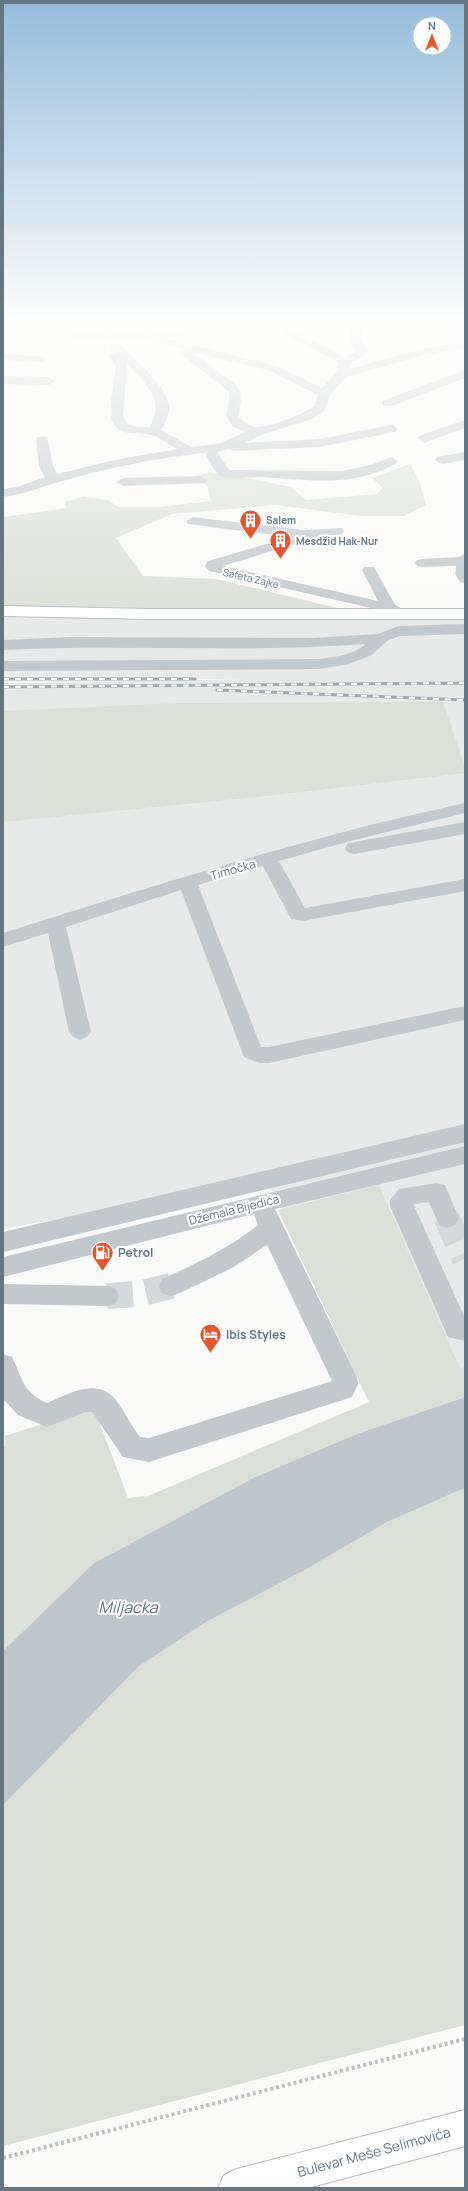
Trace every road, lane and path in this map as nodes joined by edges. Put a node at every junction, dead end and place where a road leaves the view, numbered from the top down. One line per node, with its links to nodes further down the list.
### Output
1 (124, 426): 7 (street)
2 (157, 426): 7 (street)
3 (243, 426): 8 (street)
4 (275, 426): 8 (street)
5 (459, 426): 9 (street)
6 (391, 429): 11 (street)
7 (154, 431): 12 (street)
8 (257, 432): 11 (street)
9 (424, 439)
10 (42, 440): 17 (street)
11 (215, 448): 12 (street); 15 (street)
12 (189, 451): 16 (street)
13 (465, 456): 14 (street)
14 (442, 460)
15 (391, 461)
16 (116, 464): 17 (street); 19 (street)
17 (53, 479): 20 (street)
18 (200, 480): 19 (street)
19 (123, 482): 21 (street)
20 (3, 493)
21 (128, 495)
22 (193, 521): 24 (street)
23 (337, 531): 24 (street)
24 (304, 534): 30 (street, Safeta Zajke)
25 (465, 558): 26 (street)
26 (465, 561): 27 (street); 29 (street)
27 (422, 563)
28 (369, 570): 30 (street)
29 (465, 579)
30 (389, 608): 32 (street, Safeta Zajke)
31 (3, 611): 32 (main road, Safeta Zajke)
32 (403, 614): 33 (main road, Safeta Zajke)
33 (465, 614)
34 (465, 629): 35 (street)
35 (381, 638): 36 (street); 37 (street)
36 (3, 646)
37 (3, 666)
38 (465, 808): 40 (street, Timočka)
39 (465, 828): 40 (street)
40 (270, 861): 41 (street, Timočka); 42 (street)
41 (188, 883): 43 (street, Timočka); 45 (street)
42 (465, 886)
43 (56, 924): 44 (street, Timočka); 46 (street)
44 (3, 940)
45 (465, 1013)
46 (80, 1032)
47 (465, 1133): 54 (street, Džemala Bijedića)
48 (465, 1155): 49 (street, Džemala Bijedića)
49 (426, 1164): 50 (street); 51 (street, Džemala Bijedića)
50 (437, 1192): 52 (street); 59 (street)
51 (261, 1203): 53 (street); 55 (street, Džemala Bijedića)
52 (447, 1218)
53 (271, 1228): 56 (street); 60 (street)
54 (3, 1242)
55 (3, 1267)
56 (171, 1286)
57 (3, 1294): 58 (street)
58 (107, 1296)
59 (465, 1330)
60 (3, 1365)
61 (465, 2038): 63 (path)
62 (465, 2128): 64 (main road, Bulevar Meše Selimovića)
63 (3, 2158)
64 (237, 2188)

